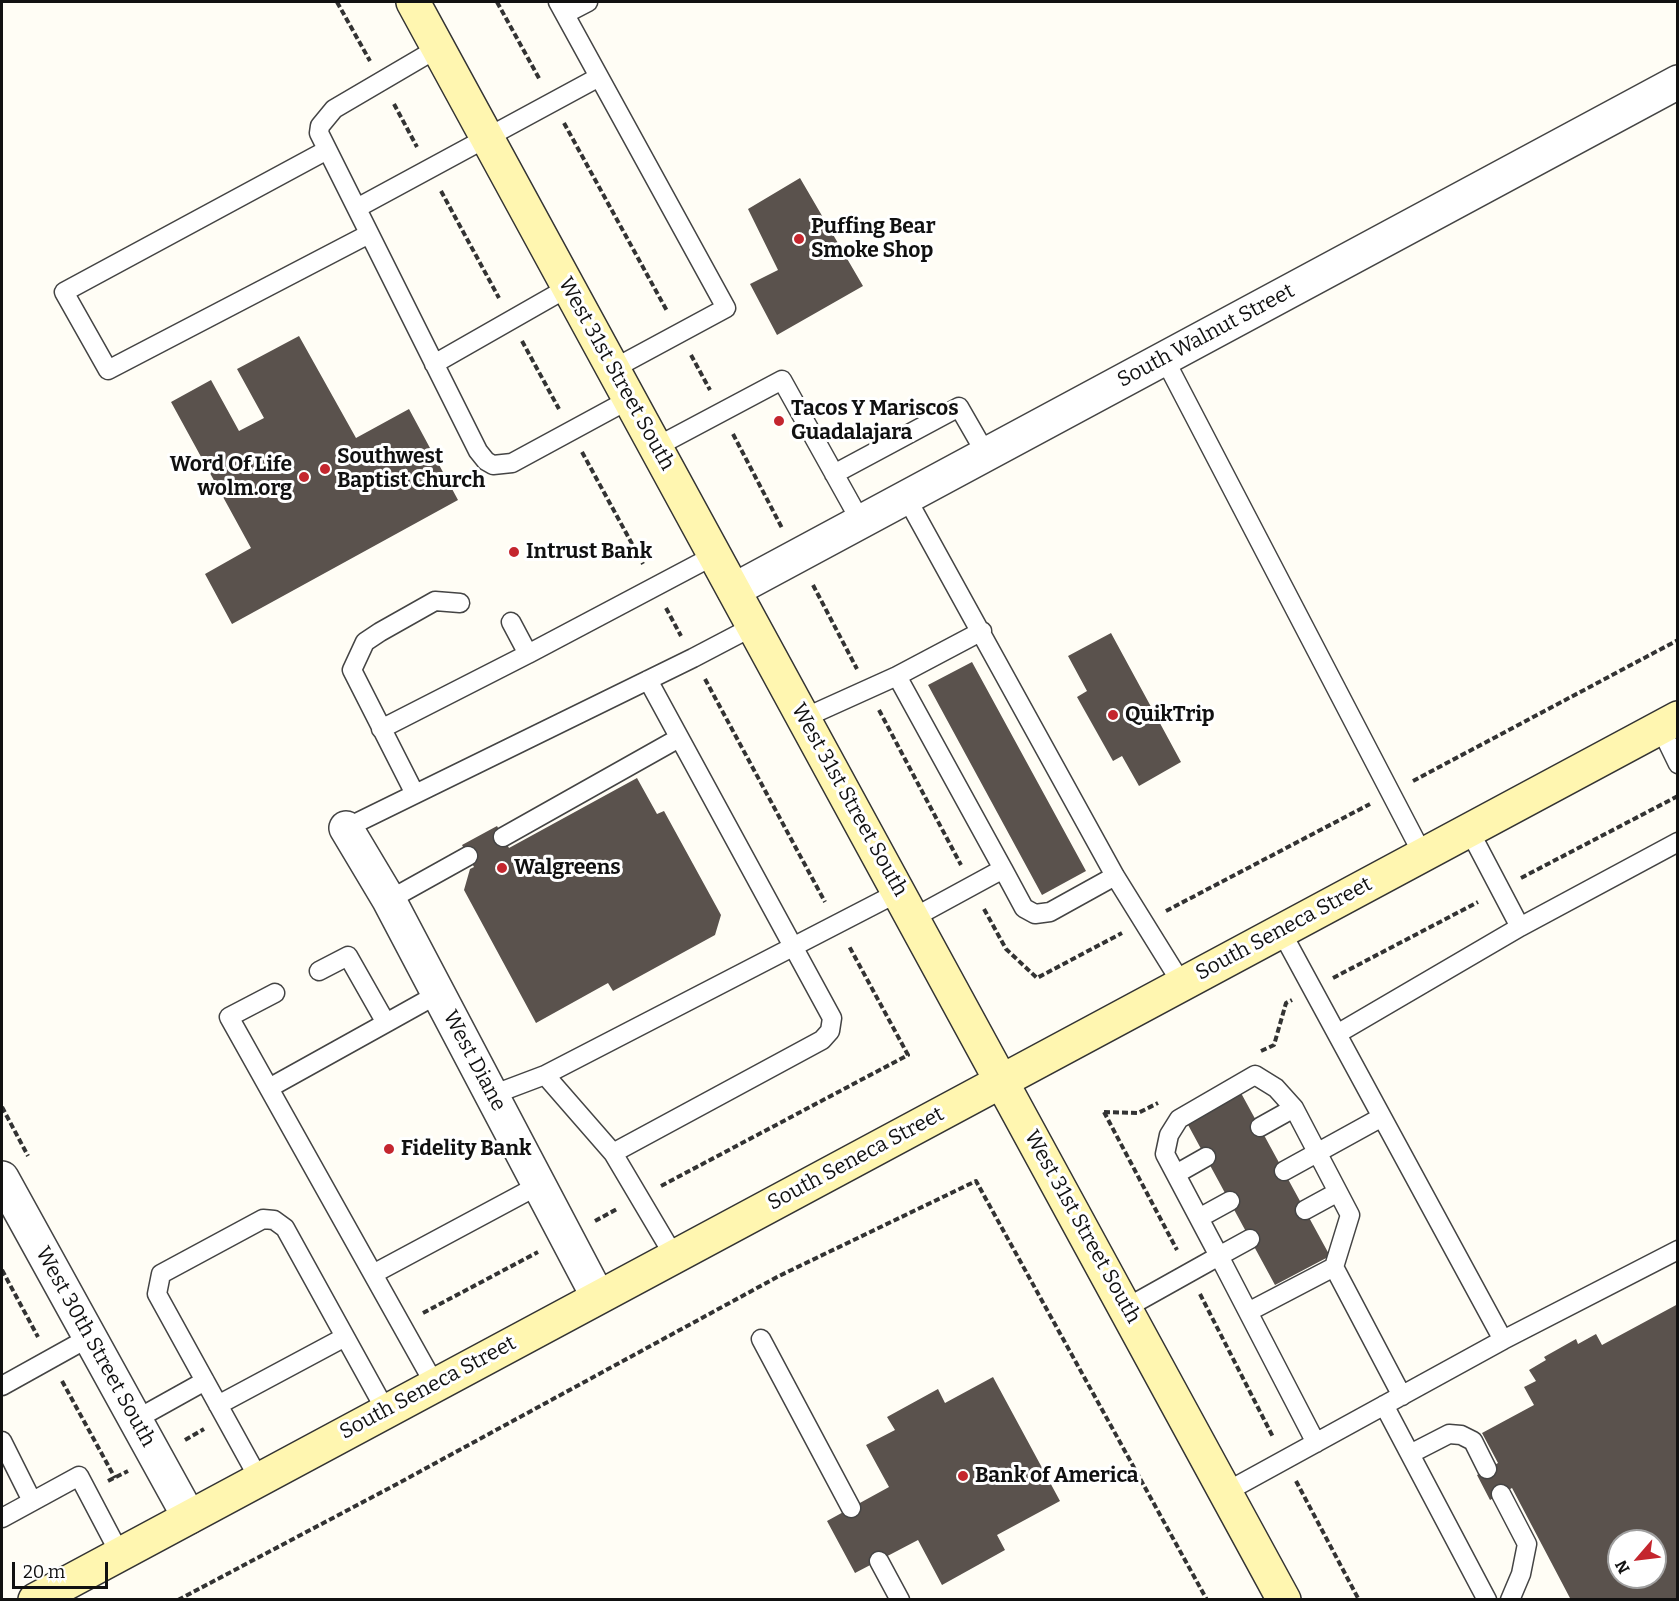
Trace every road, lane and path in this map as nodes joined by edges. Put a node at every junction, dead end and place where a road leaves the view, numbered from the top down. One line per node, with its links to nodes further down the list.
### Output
1 (337, 2): 7 (path)
2 (413, 2): 5 (street, West 31st Street South)
3 (588, 2): 4 (lane)
4 (561, 8): 6 (lane)
5 (438, 48): 7 (lane); 9 (street, West 31st Street South)
6 (599, 77): 9 (lane); 18 (lane)
7 (381, 81): 10 (lane); 11 (path)
8 (1677, 82): 16 (street, South Walnut Street)
9 (487, 137): 11 (lane); 14 (street, West 31st Street South)
10 (327, 150): 12 (lane); 13 (lane)
11 (429, 169): 12 (lane); 15 (path)
12 (357, 208): 13 (lane)
13 (369, 234): 17 (lane)
14 (569, 287): 15 (lane); 18 (street, West 31st Street South)
15 (511, 321): 17 (lane); 20 (path)
16 (1164, 358): 22 (street, South Walnut Street); 48 (lane)
17 (434, 364): 20 (lane)
18 (613, 369): 19 (street, West 31st Street South)
19 (630, 399): 20 (lane); 21 (street, West 31st Street South)
20 (571, 431): 27 (path)
21 (656, 447): 23 (lane); 26 (street, West 31st Street South)
22 (986, 454): 23 (lane); 24 (street, South Walnut Street)
23 (834, 474): 25 (lane)
24 (906, 497): 25 (street, South Walnut Street); 32 (lane)
25 (861, 522): 28 (street, South Walnut Street)
26 (715, 555): 27 (lane); 28 (street, West 31st Street South)
27 (654, 586): 33 (lane); 34 (path)
28 (735, 590): 31 (street, West 31st Street South)
29 (460, 603): 39 (lane)
30 (511, 622): 33 (lane)
31 (754, 626): 34 (lane); 37 (street, West 31st Street South)
32 (982, 631): 35 (lane); 51 (lane)
33 (528, 654): 39 (lane)
34 (693, 658): 36 (lane); 55 (path)
35 (897, 676): 37 (lane); 50 (lane)
36 (648, 680): 40 (lane); 42 (lane)
37 (804, 718): 54 (street, West 31st Street South)
38 (1669, 723): 41 (lane); 45 (street, South Seneca Street)
39 (381, 729): 42 (lane)
40 (679, 738): 46 (lane); 58 (lane)
41 (1677, 764)
42 (415, 794): 44 (lane)
43 (1677, 796): 52 (path)
44 (346, 828): 53 (street, West Diane)
45 (1469, 830): 48 (street, South Seneca Street); 52 (lane)
46 (503, 837)
47 (1677, 842): 56 (lane)
48 (1423, 855): 57 (street, South Seneca Street)
49 (468, 856): 53 (lane)
50 (1003, 869): 51 (lane); 54 (lane)
51 (1115, 876): 60 (lane)
52 (1500, 890): 56 (lane); 61 (path)
53 (388, 900): 63 (street, West Diane)
54 (906, 905): 55 (lane); 68 (street, West 31st Street South)
55 (837, 925): 58 (lane); 83 (path)
56 (1520, 927): 65 (lane)
57 (1281, 931): 60 (street, South Seneca Street); 61 (lane)
58 (794, 945): 67 (lane); 75 (lane)
59 (319, 971): 64 (lane)
60 (1182, 984): 68 (street, South Seneca Street)
61 (1312, 989): 65 (lane); 66 (path)
62 (275, 993): 69 (lane)
63 (438, 993): 64 (lane); 70 (street, West Diane)
64 (386, 1023): 69 (lane)
65 (1337, 1034): 73 (lane)
66 (1253, 1055)
67 (545, 1075): 70 (lane); 75 (lane)
68 (1002, 1080): 90 (street, South Seneca Street); 96 (street, West 31st Street South)
69 (268, 1088): 94 (lane)
70 (492, 1095): 81 (street, West Diane)
71 (1159, 1102): 93 (path)
72 (1294, 1108): 74 (lane); 76 (lane); 79 (lane)
73 (1382, 1117): 76 (lane); 102 (lane)
74 (1260, 1127)
75 (613, 1152): 83 (lane)
76 (1317, 1153): 78 (lane); 82 (lane)
77 (1206, 1157): 79 (lane)
78 (1284, 1171)
79 (1176, 1174): 86 (lane)
80 (2, 1178): 100 (street, West 30th Street South)
81 (539, 1185): 87 (street, West Diane); 94 (lane)
82 (1338, 1192): 85 (lane); 92 (lane)
83 (639, 1198): 87 (path); 90 (lane)
84 (1230, 1201): 86 (lane)
85 (1305, 1210)
86 (1199, 1218): 91 (lane)
87 (566, 1237): 95 (street, West Diane); 98 (path)
88 (1250, 1239): 91 (lane)
89 (1677, 1250): 102 (lane)
90 (674, 1256): 95 (street, South Seneca Street)
91 (1219, 1256): 93 (lane); 97 (lane)
92 (1334, 1267): 97 (lane); 106 (lane)
93 (1188, 1273): 96 (lane); 115 (path)
94 (373, 1274): 98 (lane)
95 (598, 1297): 104 (street, South Seneca Street)
96 (1126, 1308): 119 (street, West 31st Street South)
97 (1248, 1312): 112 (lane)
98 (401, 1324): 104 (lane)
99 (345, 1337): 103 (lane); 108 (lane); 109 (lane)
100 (90, 1338): 105 (lane); 110 (street, West 30th Street South)
101 (761, 1339): 122 (lane)
102 (1503, 1340): 106 (lane)
103 (205, 1381): 109 (lane); 110 (lane)
104 (435, 1385): 108 (street, South Seneca Street)
105 (2, 1386)
106 (1402, 1396): 107 (lane)
107 (1384, 1405): 112 (lane); 113 (lane)
108 (386, 1411): 117 (street, South Seneca Street)
109 (221, 1412): 114 (path); 117 (lane)
110 (135, 1420): 114 (street, West 30th Street South)
111 (2, 1441): 121 (lane)
112 (1316, 1443): 115 (lane)
113 (1410, 1454): 116 (lane); 133 (lane)
114 (155, 1456): 118 (path); 123 (street, West 30th Street South)
115 (1285, 1460): 119 (lane); 132 (path)
116 (1487, 1469)
117 (259, 1479): 123 (street, South Seneca Street)
118 (87, 1492): 121 (lane); 125 (lane)
119 (1226, 1492): 131 (street, West 31st Street South)
120 (1501, 1494): 134 (lane)
121 (32, 1501): 124 (lane)
122 (851, 1508)
123 (189, 1517): 125 (street, South Seneca Street)
124 (2, 1518)
125 (120, 1554): 127 (street, South Seneca Street)
126 (879, 1561): 129 (lane)
127 (34, 1599)
128 (178, 1599): 130 (path)
129 (900, 1599)
130 (1207, 1599)
131 (1284, 1599)
132 (1359, 1599)
133 (1487, 1599)
134 (1510, 1599)

